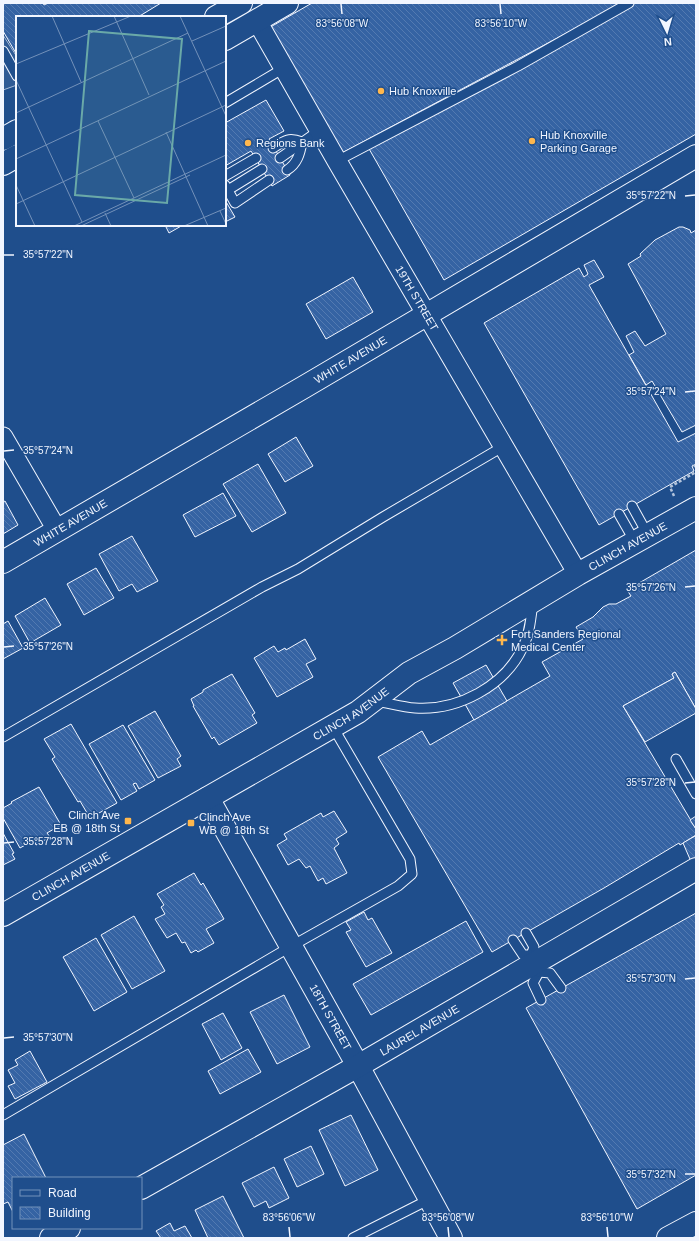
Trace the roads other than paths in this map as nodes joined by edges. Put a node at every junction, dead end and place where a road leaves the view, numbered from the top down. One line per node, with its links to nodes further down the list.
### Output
1 (241, 3): 5 (street)
2 (287, 3): 4 (street)
3 (629, 3): 20 (lane)
4 (252, 12): 6 (street); 8 (street, 19TH STREET)
5 (218, 16)
6 (226, 38)
7 (3, 51): 9 (lane)
8 (284, 68): 10 (lane); 11 (street, 19TH STREET)
9 (16, 75)
10 (226, 102)
11 (320, 130): 14 (lane); 20 (street, 19TH STREET)
12 (16, 132): 13 (street)
13 (3, 139)
14 (302, 142): 15 (lane); 19 (lane); 23 (lane)
15 (274, 148)
16 (696, 156): 27 (street, WHITE AVENUE)
17 (16, 157): 21 (street)
18 (256, 158): 24 (lane)
19 (280, 158)
20 (337, 162): 27 (street, 19TH STREET)
21 (3, 164)
22 (262, 169): 26 (lane)
23 (287, 170)
24 (226, 175)
25 (269, 180): 26 (lane)
26 (226, 188)
27 (427, 314): 29 (street, 19TH STREET); 33 (street, WHITE AVENUE)
28 (3, 438): 33 (street)
29 (504, 446): 36 (street, 19TH STREET); 40 (lane)
30 (687, 504): 34 (street, CLINCH AVENUE)
31 (632, 506): 34 (lane)
32 (619, 514): 34 (lane)
33 (57, 530): 35 (street, WHITE AVENUE)
34 (642, 538): 36 (street, CLINCH AVENUE)
35 (3, 562)
36 (578, 574): 37 (street, CLINCH AVENUE)
37 (534, 601): 38 (street, CLINCH AVENUE); 38 (lane)
38 (374, 700): 39 (street, CLINCH AVENUE)
39 (333, 726): 43 (street, CLINCH AVENUE); 48 (lane)
40 (3, 737)
41 (676, 759): 42 (lane)
42 (696, 794)
43 (208, 798): 45 (street, CLINCH AVENUE); 48 (street, 18TH STREET)
44 (696, 869): 49 (street, LAUREL AVENUE)
45 (3, 915)
46 (526, 933): 49 (lane)
47 (513, 940): 49 (lane)
48 (290, 946): 52 (street, 18TH STREET); 53 (lane)
49 (535, 963): 50 (lane); 51 (lane); 52 (street, LAUREL AVENUE)
50 (561, 988)
51 (541, 1000)
52 (358, 1066): 54 (street, LAUREL AVENUE); 55 (street, 18TH STREET)
53 (3, 1115)
54 (142, 1187)
55 (430, 1199): 59 (lane); 60 (street, 18TH STREET)
56 (696, 1223): 61 (street)
57 (67, 1229): 58 (street)
58 (51, 1238)
59 (353, 1238)
60 (451, 1238)
61 (668, 1238)

